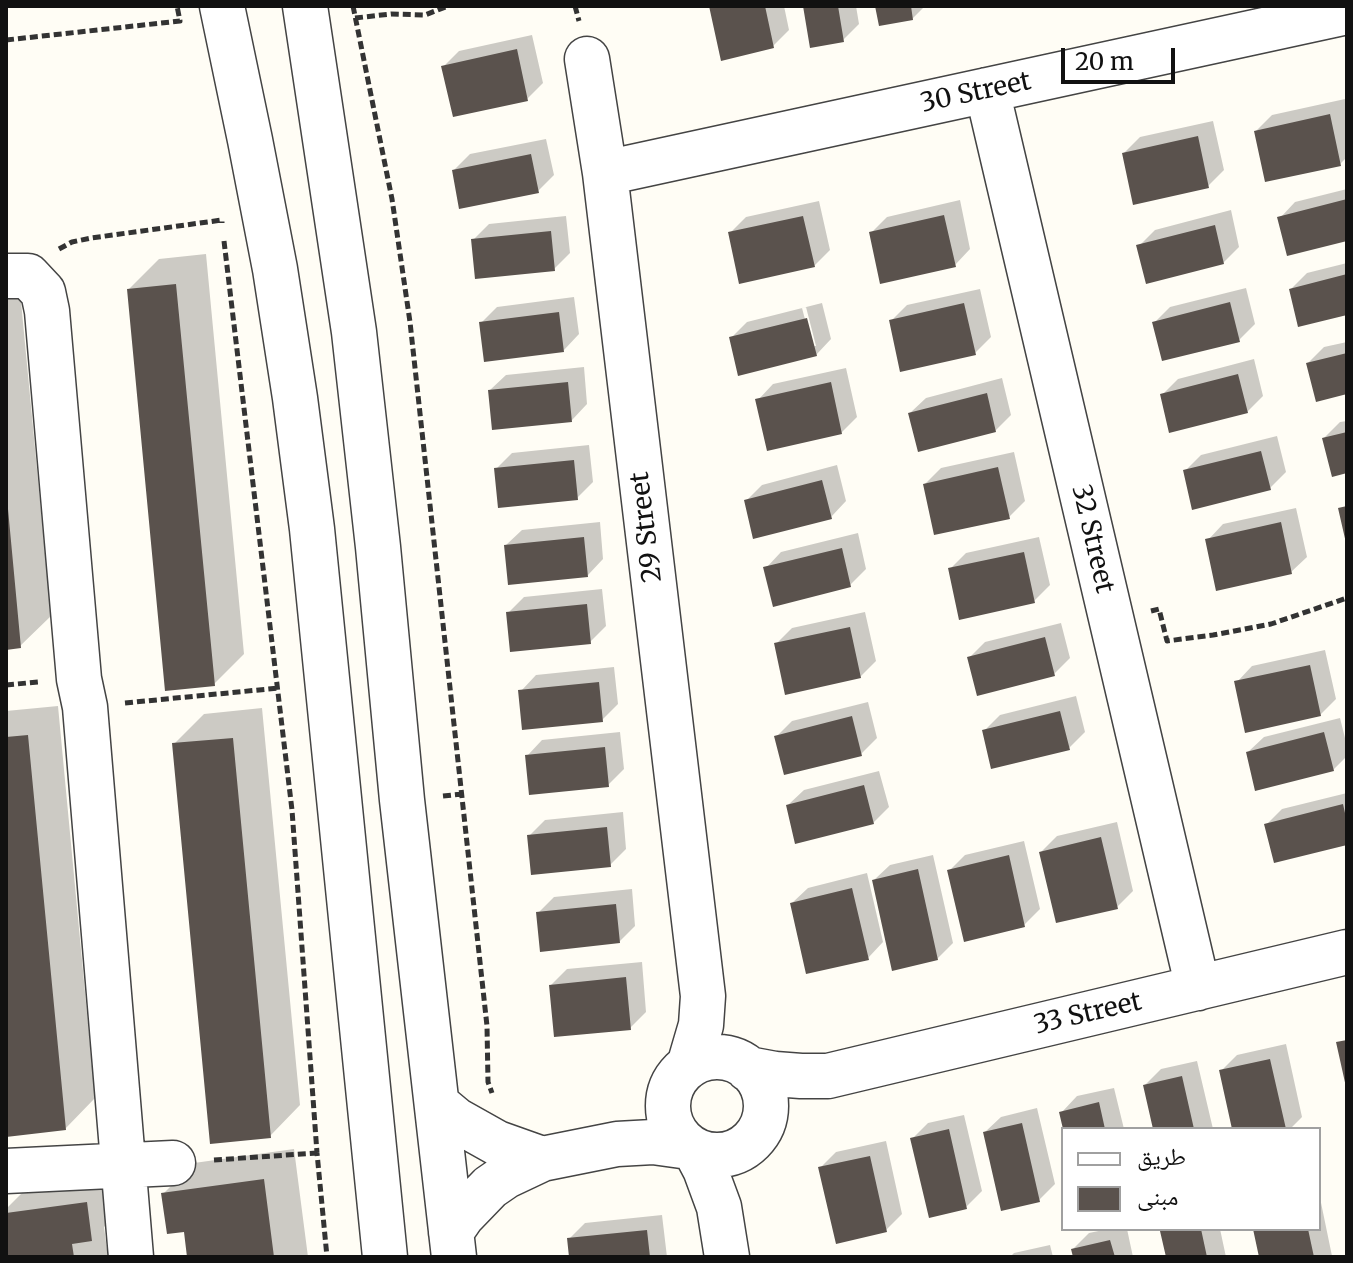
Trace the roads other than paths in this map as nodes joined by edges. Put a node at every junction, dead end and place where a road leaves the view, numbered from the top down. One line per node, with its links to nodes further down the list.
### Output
1 (302, 8): 14 (street)
2 (1347, 12): 5 (street, 30 Street)
3 (232, 13): 25 (street)
4 (587, 59): 6 (street, 29 Street)
5 (987, 90): 6 (street, 30 Street); 9 (street, 32 Street)
6 (605, 173): 10 (street, 29 Street)
7 (17, 276): 20 (street)
8 (1347, 952): 9 (street, 33 Street)
9 (1198, 988): 12 (street, 33 Street)
10 (703, 996): 11 (street, 29 Street); 13 (street, 29 Street)
11 (743, 1065): 12 (street, 33 Street); 13 (street); 15 (street)
12 (828, 1076): 15 (street, 33 Street)
13 (679, 1081): 16 (street); 17 (street)
14 (438, 1105): 18 (street); 23 (street)
15 (750, 1136): 17 (street); 22 (street)
16 (617, 1144): 17 (street); 18 (street)
17 (692, 1148): 22 (street)
18 (542, 1159): 23 (street)
19 (173, 1163): 20 (street)
20 (123, 1166): 21 (street); 24 (street)
21 (6, 1171)
22 (725, 1242)
23 (452, 1244)
24 (131, 1257)
25 (385, 1257)

